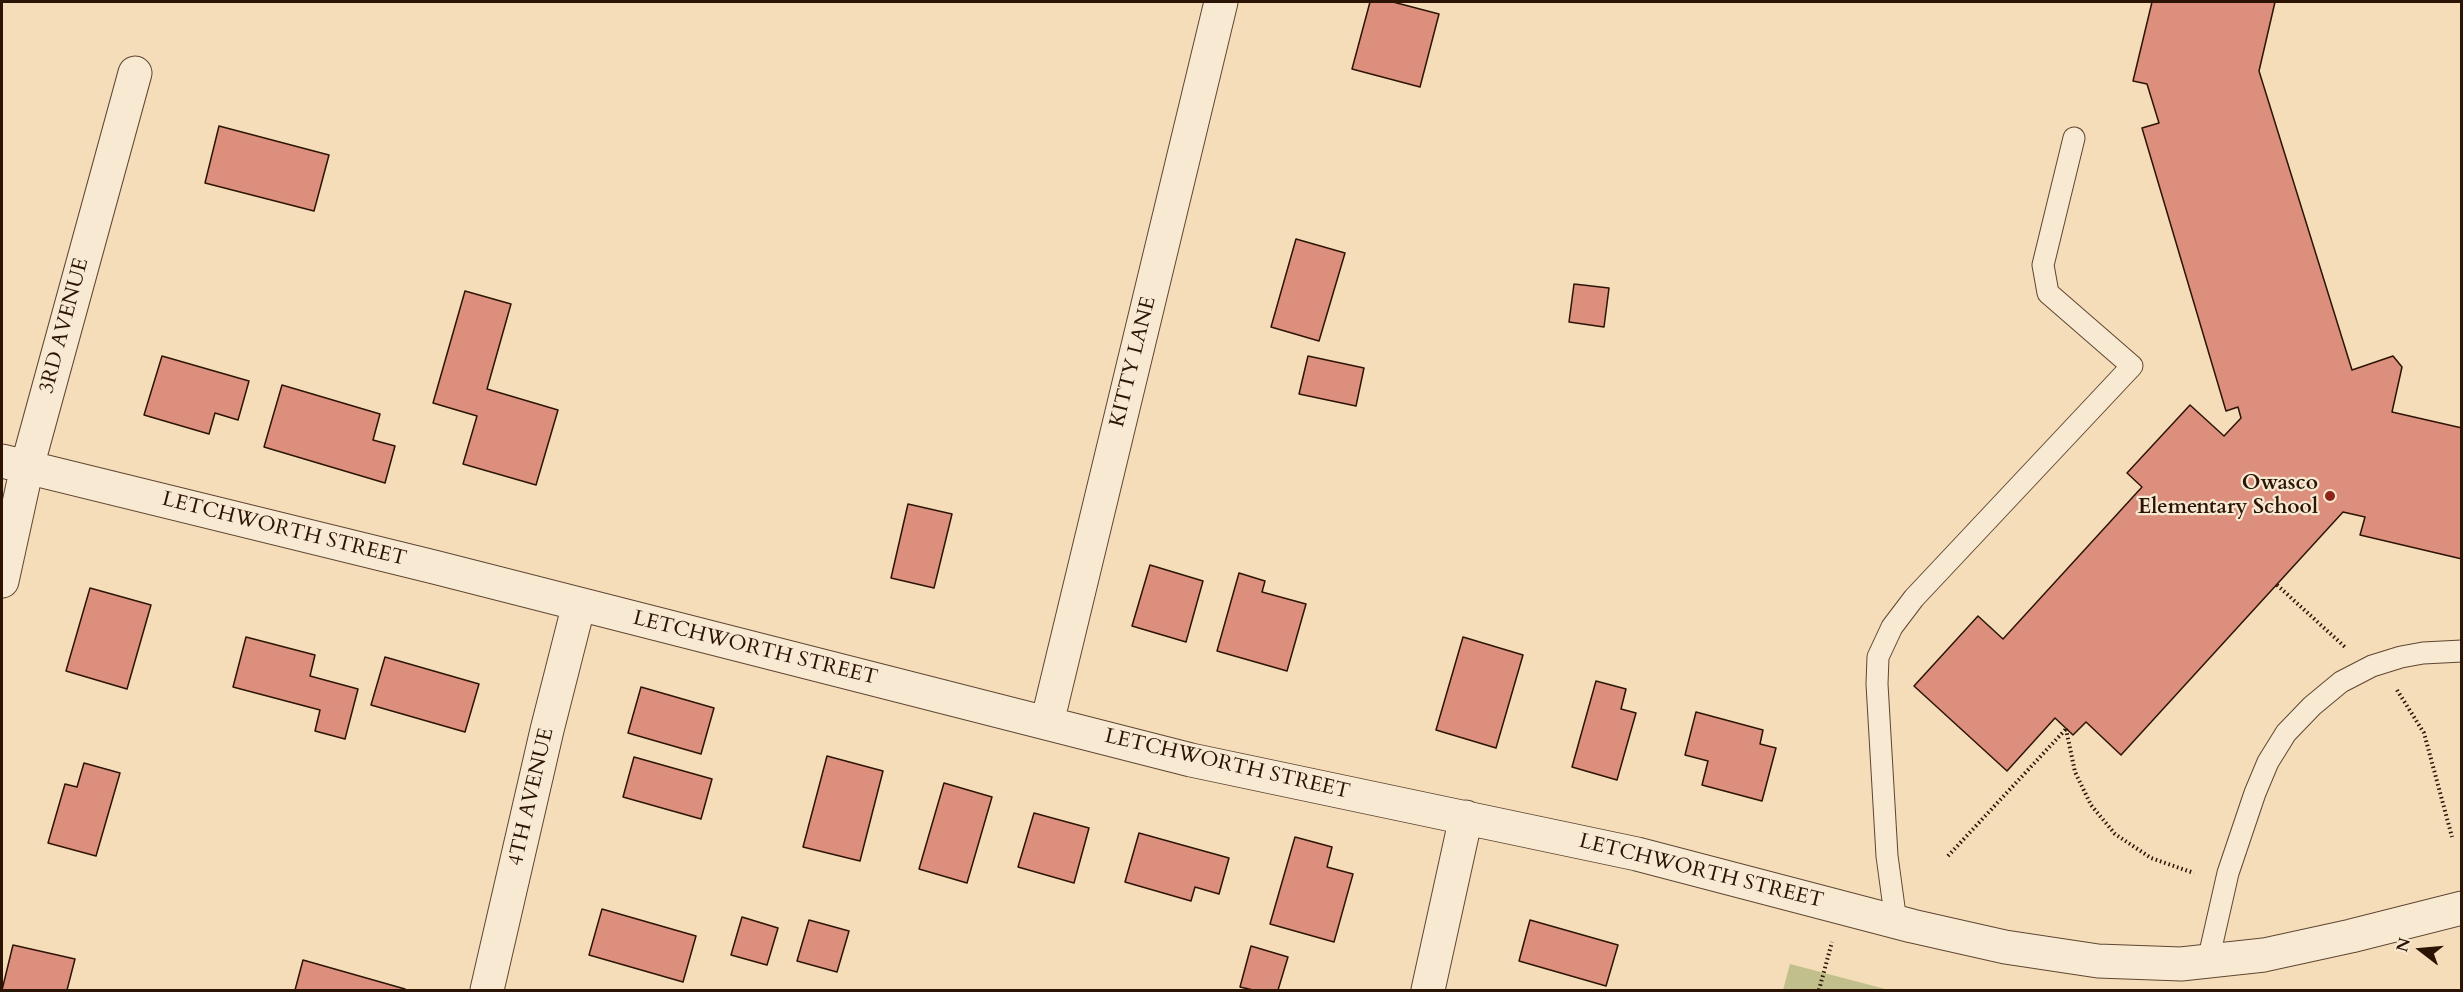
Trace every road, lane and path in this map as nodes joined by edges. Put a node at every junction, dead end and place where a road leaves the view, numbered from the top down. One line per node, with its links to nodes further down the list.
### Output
1 (1221, 2): 11 (street, KITTY LANE)
2 (135, 73): 4 (street, 3RD AVENUE)
3 (2074, 138): 17 (lane)
4 (14, 464): 5 (street, 3RD AVENUE); 7 (street, LETCHWORTH STREET)
5 (2, 581)
6 (2277, 585): 8 (path)
7 (579, 604): 11 (street, LETCHWORTH STREET); 20 (street, 4TH AVENUE)
8 (2348, 649)
9 (2462, 651): 19 (lane)
10 (2392, 682): 13 (path)
11 (1047, 723): 12 (street, LETCHWORTH STREET)
12 (1466, 817): 17 (street, LETCHWORTH STREET); 21 (street)
13 (2452, 837)
14 (1948, 856): 15 (path)
15 (2194, 873)
16 (2462, 908): 19 (street, LETCHWORTH STREET)
17 (1896, 922): 19 (street, LETCHWORTH STREET)
18 (1832, 942): 22 (path)
19 (2208, 961)
20 (487, 990)
21 (1428, 990)
22 (1819, 990)

